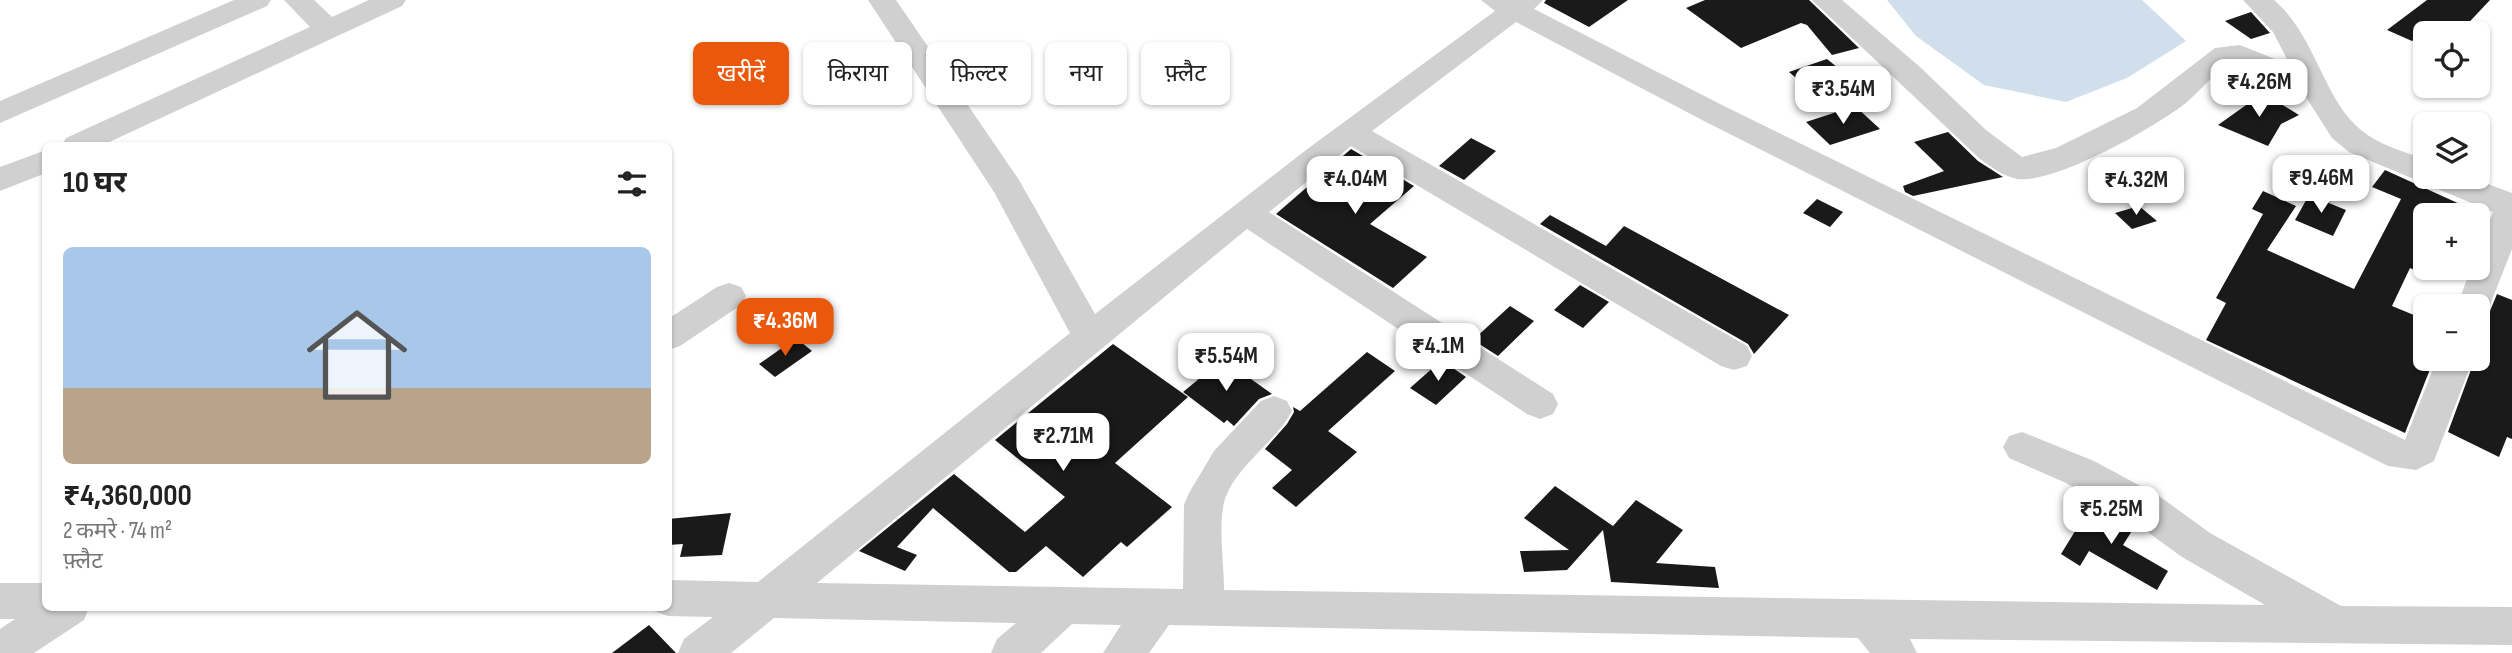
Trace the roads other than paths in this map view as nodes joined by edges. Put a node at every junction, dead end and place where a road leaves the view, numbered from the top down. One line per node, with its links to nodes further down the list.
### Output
1 (257, 0): 10 (street)
2 (298, 0): 8 (street)
3 (392, 0): 8 (street)
4 (882, 0): 22 (street)
5 (1826, 0): 9 (street)
6 (2258, 0): 9 (street)
7 (1513, 3): 11 (street); 24 (street)
8 (329, 30): 12 (street)
9 (2318, 89): 14 (street)
10 (0, 113)
11 (1352, 132): 18 (street); 23 (street)
12 (84, 142)
13 (42, 162): 15 (street)
14 (2413, 165)
15 (0, 180)
16 (2469, 189): 17 (street)
17 (2512, 206): 19 (street)
18 (1247, 213): 22 (street); 25 (street)
19 (2479, 294)
20 (729, 296): 21 (street)
21 (672, 329)
22 (1090, 337): 29 (street)
23 (1734, 356)
24 (2451, 371)
25 (1540, 404)
26 (1274, 411): 34 (street)
27 (2022, 447): 37 (street)
28 (672, 598): 29 (street)
29 (769, 598): 32 (street); 40 (street)
30 (0, 601): 31 (street)
31 (42, 601)
32 (1060, 608): 33 (street); 41 (street)
33 (1157, 609): 34 (street); 42 (street)
34 (1204, 610): 36 (street)
35 (63, 611): 39 (street)
36 (1868, 621): 37 (street); 43 (street)
37 (2333, 623): 38 (street)
38 (2512, 626)
39 (0, 652)
40 (699, 653)
41 (1012, 653)
42 (1124, 653)
43 (1896, 653)

